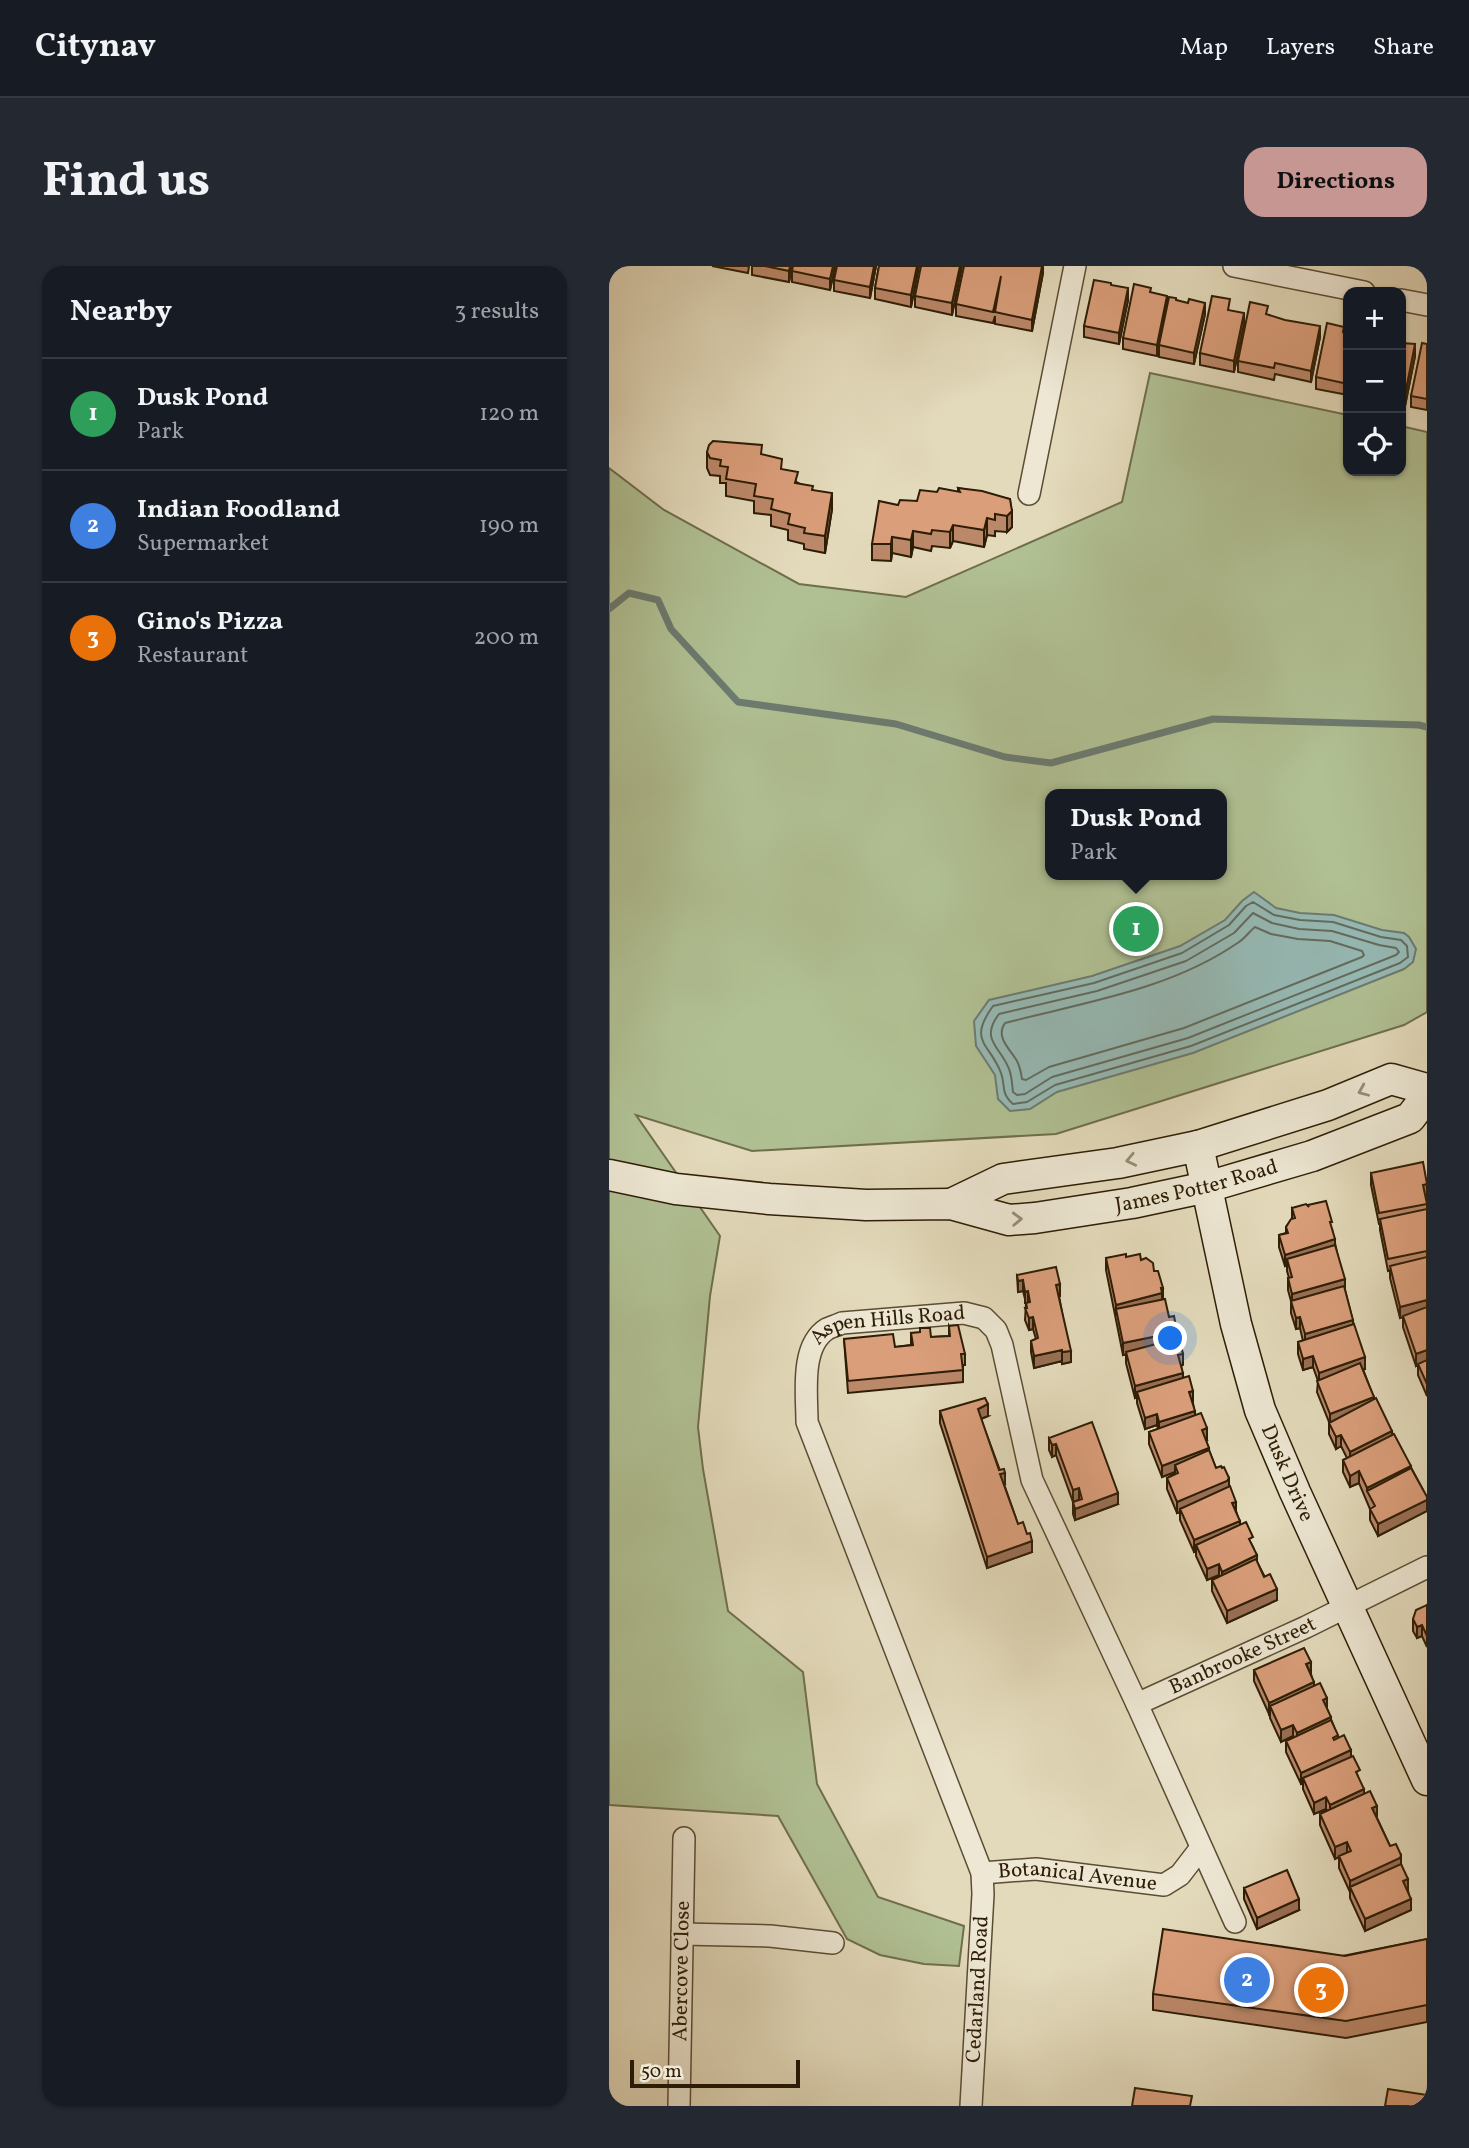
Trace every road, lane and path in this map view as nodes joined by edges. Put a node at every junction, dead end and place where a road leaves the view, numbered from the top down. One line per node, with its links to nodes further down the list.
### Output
1 (1075, 266): 6 (street)
2 (1234, 266): 3 (street)
3 (1343, 288)
4 (1406, 301): 5 (street)
5 (1427, 305)
6 (1029, 495)
7 (1427, 1090): 9 (main road, James Potter Road, one-way to 9)
8 (1427, 1096): 11 (main road, James Potter Road)
9 (1198, 1146): 11 (main road, Dusk Drive); 12 (main road, James Potter Road, one-way to 12)
10 (610, 1175): 12 (main road, James Potter Road)
11 (1207, 1187): 12 (main road, James Potter Road, one-way to 11); 14 (main road, Dusk Drive)
12 (951, 1203)
13 (1427, 1567): 14 (street, Banbrooke Street)
14 (1347, 1607): 15 (street, Banbrooke Street); 16 (main road, Dusk Drive)
15 (1137, 1704): 18 (street); 19 (street, Aspen Hills Road)
16 (1427, 1780)
17 (684, 1838): 21 (street, Abercove Close)
18 (1200, 1849): 19 (street, Botanical Avenue); 20 (street)
19 (982, 1873): 24 (street, Cedarland Road)
20 (1235, 1922)
21 (682, 1934): 22 (street); 23 (street, Abercove Close)
22 (833, 1943)
23 (679, 2106)
24 (971, 2106)

